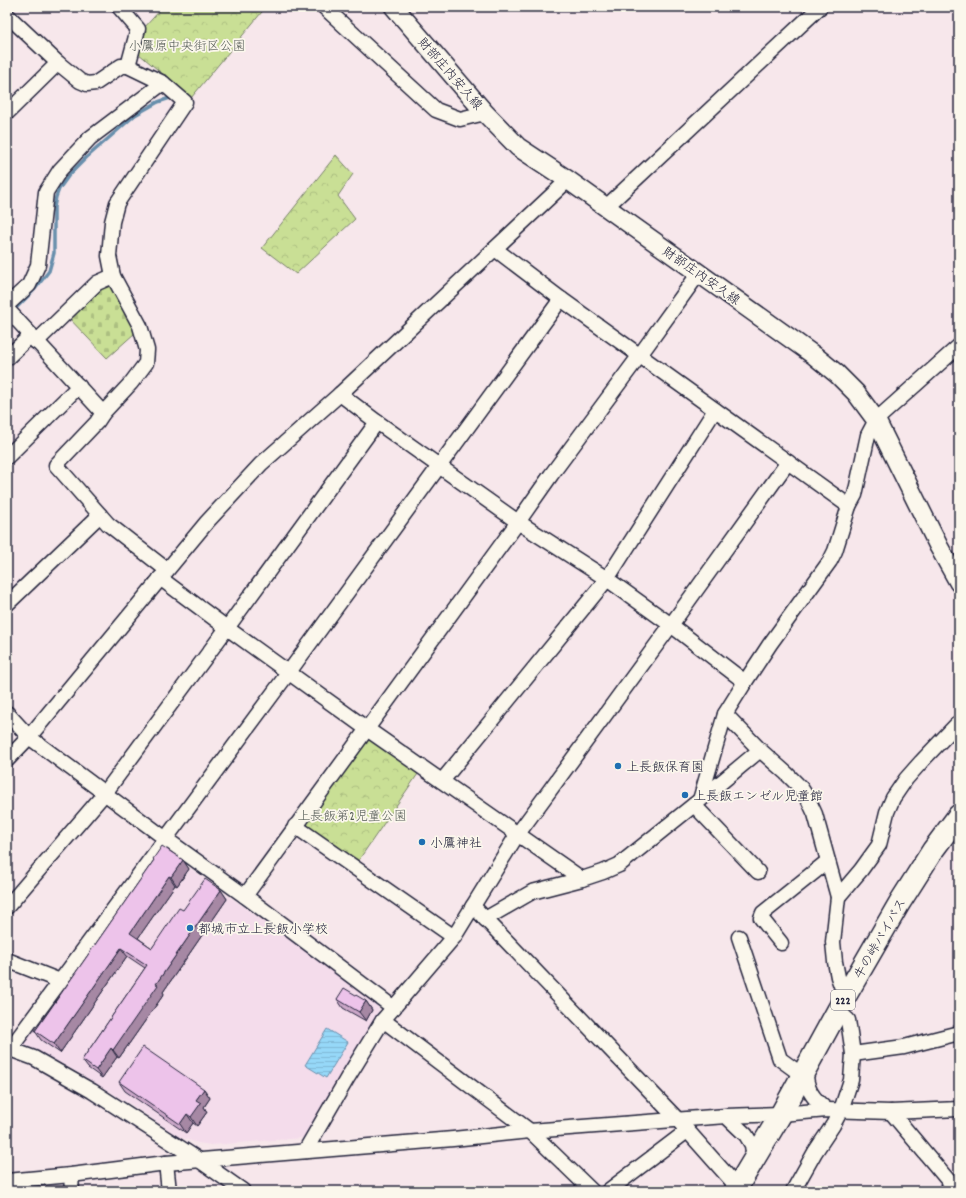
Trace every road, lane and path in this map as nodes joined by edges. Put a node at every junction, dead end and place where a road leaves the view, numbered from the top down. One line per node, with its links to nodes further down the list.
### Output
1 (119, 7): 7 (street)
2 (324, 7): 10 (street)
3 (394, 7): 10 (main road, 財部庄内安久線)
4 (820, 7): 12 (street)
5 (7, 15): 6 (street)
6 (58, 63): 7 (street); 9 (street)
7 (128, 66): 8 (street)
8 (163, 83): 15 (street); 17 (street)
9 (7, 113)
10 (485, 113): 11 (main road, 財部庄内安久線)
11 (568, 180): 12 (main road, 財部庄内安久線); 13 (street)
12 (606, 207): 14 (main road, 財部庄内安久線)
13 (495, 249): 16 (street); 24 (street)
14 (699, 273): 21 (street); 27 (main road, 財部庄内安久線)
15 (113, 276): 19 (street); 26 (street)
16 (561, 299): 21 (street); 31 (street)
17 (7, 305)
18 (12, 314): 19 (street)
19 (34, 338): 22 (street); 23 (street)
20 (959, 346): 27 (street)
21 (640, 355): 25 (street); 34 (street)
22 (7, 358)
23 (79, 386): 26 (street); 29 (street)
24 (340, 394): 28 (street); 35 (street)
25 (715, 410): 30 (street); 36 (street)
26 (103, 413): 33 (street)
27 (876, 420): 32 (street); 37 (main road, 財部庄内安久線)
28 (377, 422): 31 (street); 40 (street)
29 (7, 457)
30 (788, 462): 32 (street); 39 (street)
31 (440, 465): 34 (street); 41 (street)
32 (849, 506): 42 (street)
33 (100, 515): 35 (street); 38 (street)
34 (518, 522): 36 (street); 46 (street)
35 (163, 574): 40 (street); 47 (street)
36 (606, 579): 39 (street); 50 (street)
37 (959, 583)
38 (7, 604)
39 (671, 625): 42 (street); 55 (street)
40 (227, 628): 41 (street); 51 (street)
41 (289, 672): 46 (street); 56 (street)
42 (745, 682): 44 (street)
43 (7, 713): 47 (street)
44 (726, 714): 48 (street); 52 (street)
45 (959, 722): 61 (street)
46 (367, 729): 50 (street); 54 (street)
47 (29, 737): 49 (street); 51 (street)
48 (760, 750): 52 (street); 57 (street)
49 (7, 760)
50 (442, 781): 55 (street)
51 (105, 793): 56 (street); 63 (street)
52 (697, 803): 58 (street); 59 (street)
53 (959, 815): 70 (highway, 牛の峠バイパス / 222)
54 (295, 826): 60 (street); 65 (street)
55 (517, 835): 59 (street); 62 (street)
56 (166, 839): 60 (street); 69 (street)
57 (828, 861): 61 (street); 67 (street)
58 (758, 872)
59 (582, 879): 64 (street)
60 (245, 896): 71 (street)
61 (838, 897): 70 (street)
62 (473, 906): 64 (street); 65 (street)
63 (7, 907)
64 (485, 919): 83 (street)
65 (454, 937): 71 (street)
66 (739, 937): 76 (street)
67 (781, 943)
68 (7, 960): 69 (street)
69 (60, 981): 74 (street)
70 (841, 1004): 75 (street); 76 (highway, 牛の峠バイパス / 222)
71 (394, 1008): 72 (street)
72 (383, 1020): 84 (street); 86 (street)
73 (959, 1033): 75 (street)
74 (9, 1049): 87 (street)
75 (853, 1054): 79 (street)
76 (804, 1072): 78 (street); 81 (highway, 牛の峠バイパス / 222)
77 (959, 1109): 80 (street)
78 (827, 1110): 79 (street); 81 (street)
79 (841, 1110): 80 (street); 98 (street)
80 (891, 1112): 99 (street)
81 (781, 1114): 82 (street); 88 (highway, 牛の峠バイパス / 222)
82 (726, 1116): 83 (street); 88 (street)
83 (678, 1120): 84 (street); 85 (street)
84 (530, 1131): 86 (street); 96 (street)
85 (688, 1131): 92 (street); 97 (street)
86 (305, 1151): 87 (street)
87 (199, 1160): 89 (street); 95 (street)
88 (754, 1160): 92 (highway, 牛の峠バイパス / 222)
89 (166, 1163): 90 (street); 94 (street)
90 (71, 1175): 91 (street); 93 (street)
91 (7, 1180)
92 (738, 1190)
93 (72, 1191)
94 (168, 1191)
95 (244, 1191)
96 (592, 1191)
97 (608, 1191)
98 (793, 1191)
99 (957, 1191)

